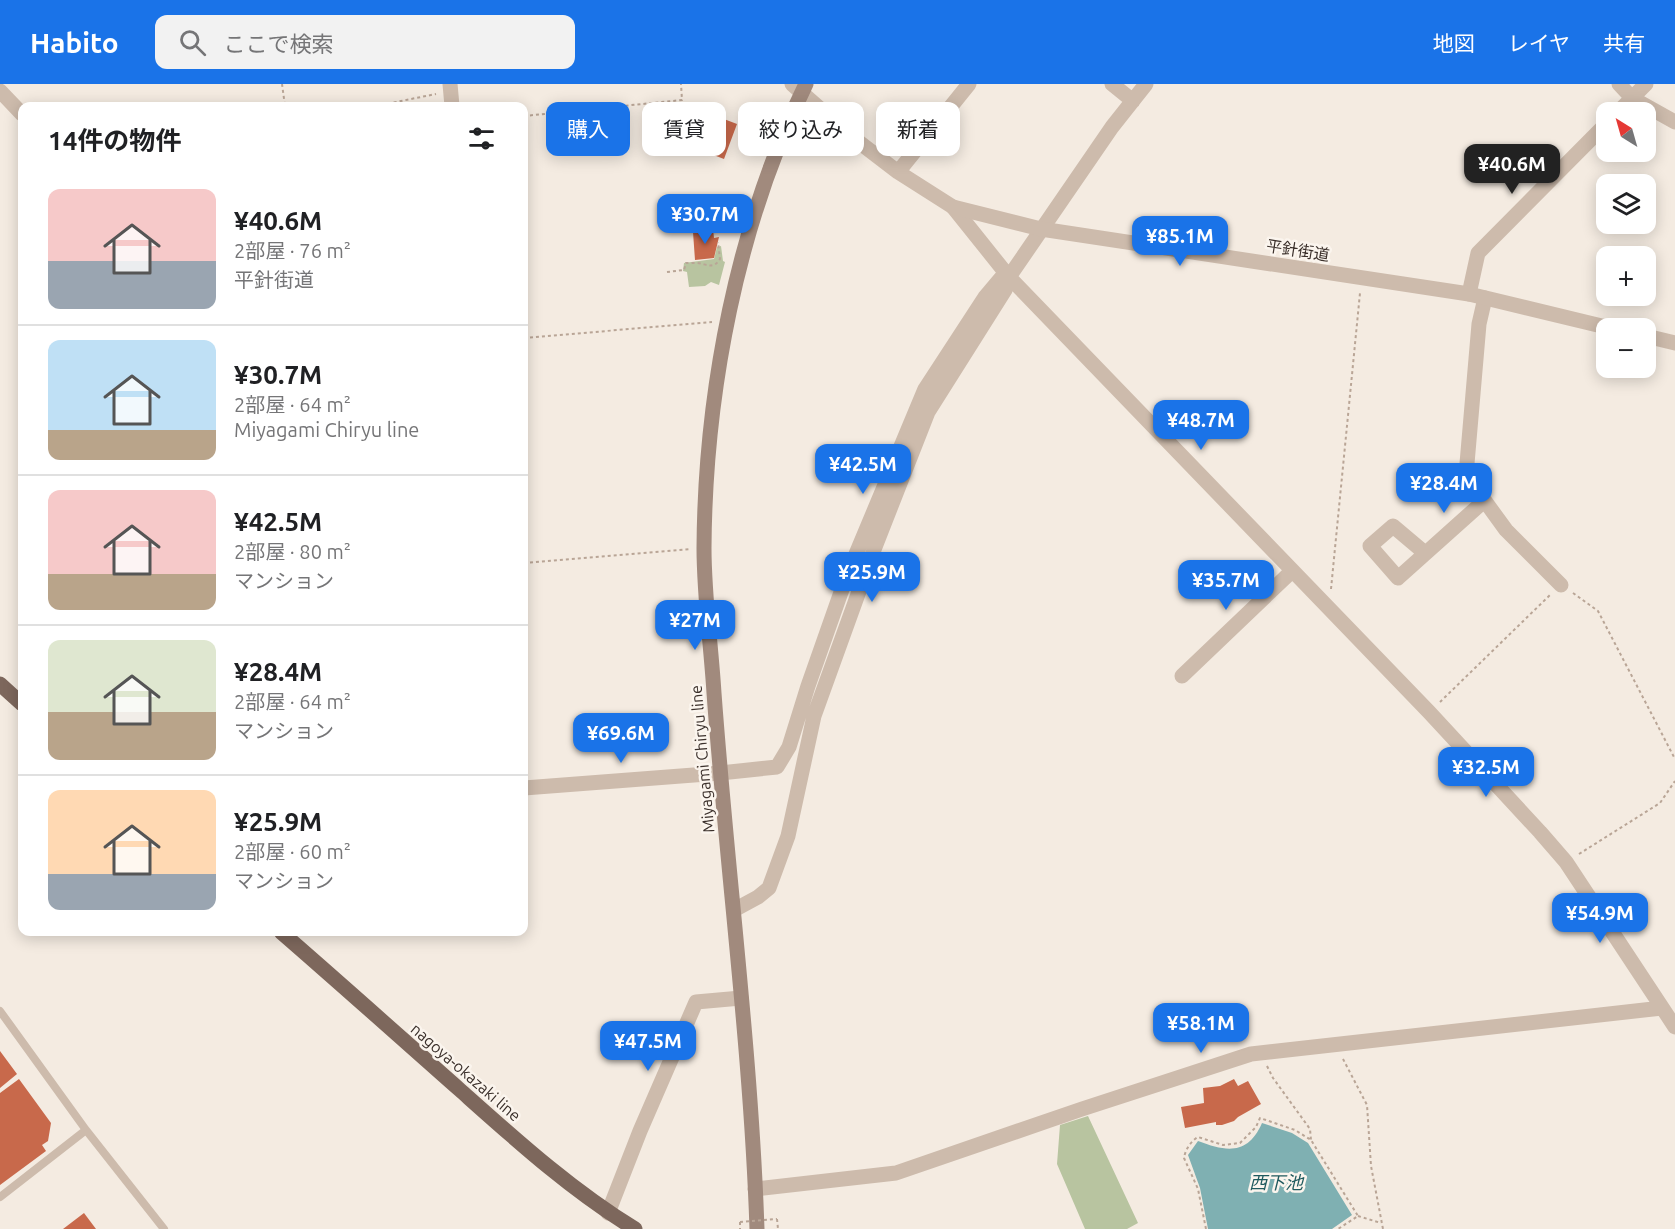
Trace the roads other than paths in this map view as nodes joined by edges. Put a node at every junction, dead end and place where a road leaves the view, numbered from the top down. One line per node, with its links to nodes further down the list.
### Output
1 (969, 84): 14 (street)
2 (1112, 84): 9 (street)
3 (1146, 84): 9 (street)
4 (1619, 84): 8 (street)
5 (1646, 84): 8 (street)
6 (800, 87): 14 (street, 平針街道); 30 (main road, Miyagami Chiryu line)
7 (2, 91): 11 (street)
8 (1632, 98): 10 (street); 12 (street)
9 (1133, 100): 16 (street)
10 (1628, 102)
11 (18, 109)
12 (1675, 122)
13 (1596, 134): 18 (street)
14 (898, 172): 15 (street, 平針街道)
15 (952, 207): 16 (street, 平針街道); 17 (street)
16 (1041, 229): 17 (street); 18 (street, 平針街道)
17 (1009, 277): 25 (street); 30 (street); 32 (street)
18 (1469, 294): 19 (street, 平針街道)
19 (1485, 298): 20 (street, 平針街道); 23 (street)
20 (1596, 325)
21 (1656, 338): 22 (street)
22 (1675, 343)
23 (1484, 501): 24 (street); 26 (street)
24 (1425, 553)
25 (1292, 571): 27 (street); 35 (street)
26 (1561, 585)
27 (1182, 676)
28 (0, 684): 29 (main road)
29 (18, 700)
30 (720, 773): 31 (street); 32 (main road, Miyagami Chiryu line)
31 (528, 788)
32 (734, 910): 34 (main road, Miyagami Chiryu line)
33 (286, 936): 41 (main road, nagoya-okazaki line)
34 (741, 998): 39 (main road, Miyagami Chiryu line); 41 (street)
35 (1662, 1008): 37 (street); 39 (street)
36 (0, 1011): 38 (lane)
37 (1674, 1024)
38 (86, 1130): 40 (lane); 42 (lane)
39 (755, 1189): 44 (main road, Miyagami Chiryu line)
40 (0, 1197)
41 (608, 1213): 43 (main road, nagoya-okazaki line)
42 (164, 1229)
43 (635, 1229)
44 (756, 1229)

